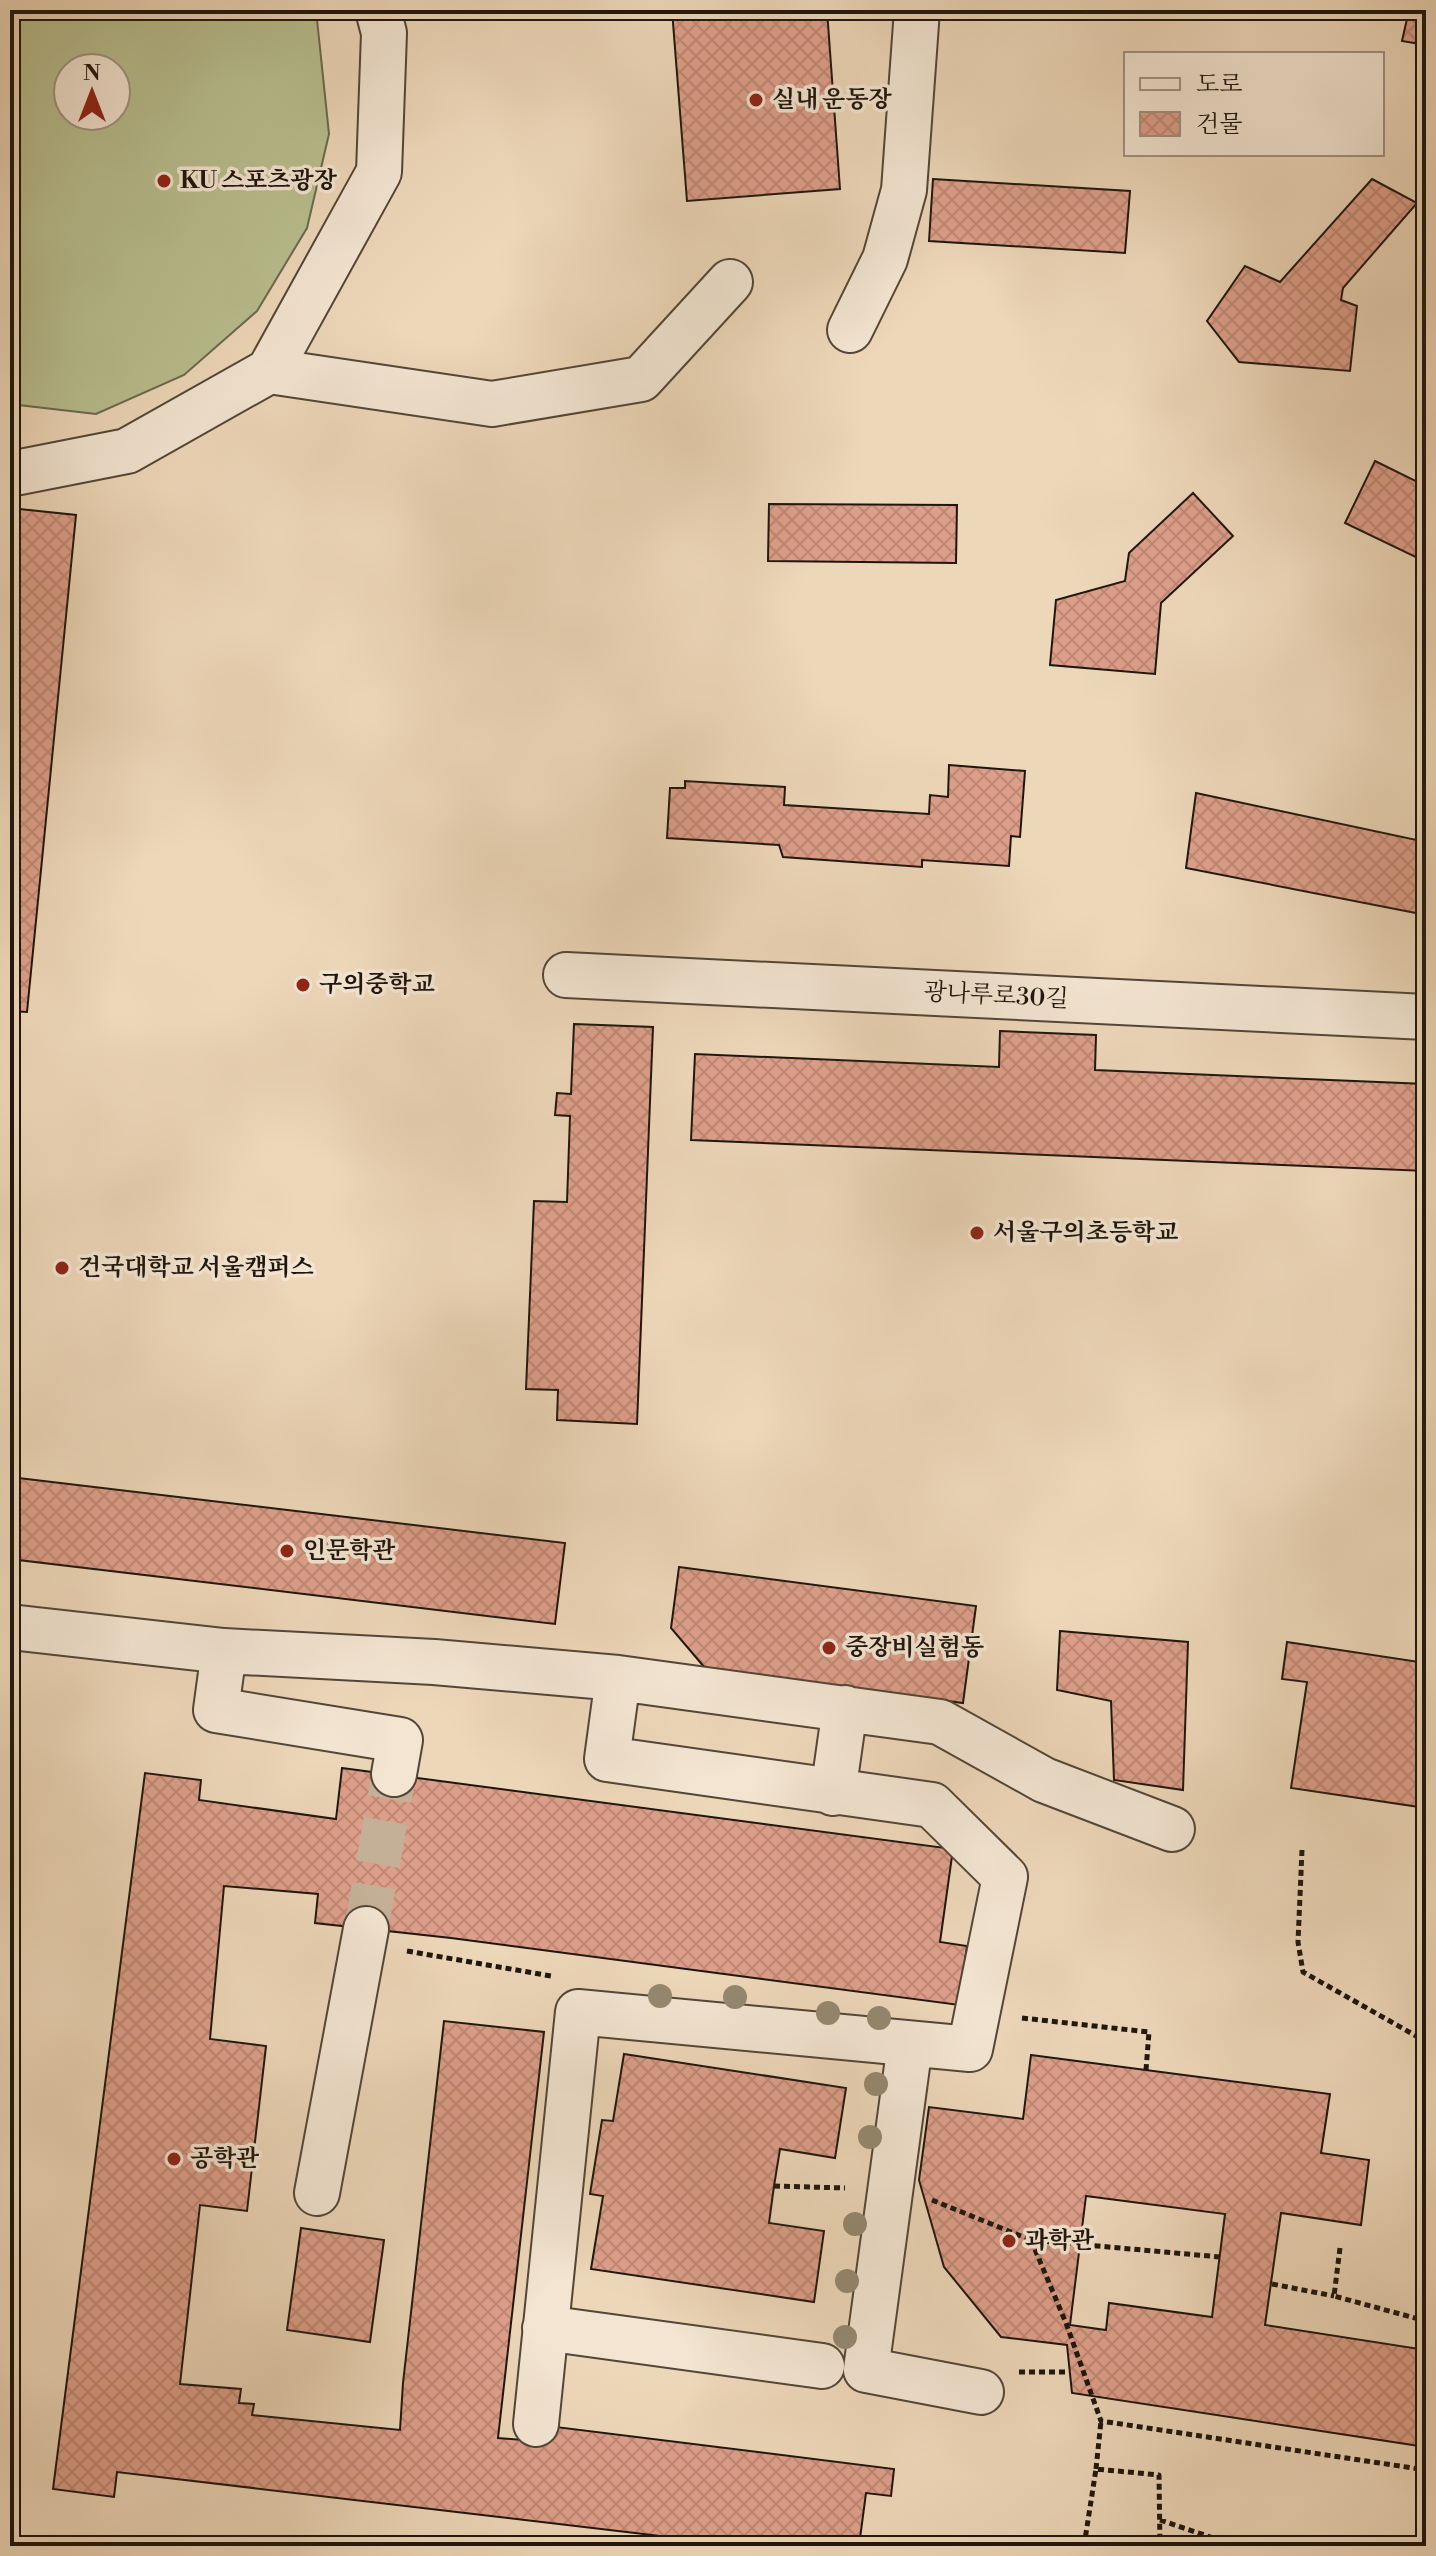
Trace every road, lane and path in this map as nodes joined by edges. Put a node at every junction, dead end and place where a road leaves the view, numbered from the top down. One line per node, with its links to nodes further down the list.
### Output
1 (378, 10): 5 (street)
2 (917, 10): 4 (street)
3 (730, 282): 5 (street)
4 (850, 330)
5 (269, 371): 6 (street)
6 (10, 474)
7 (566, 975): 8 (street, 광나루로30길)
8 (1426, 1017)
9 (10, 1627): 10 (street)
10 (224, 1651): 11 (street); 13 (street)
11 (618, 1678): 12 (street); 14 (street)
12 (845, 1708): 14 (street); 15 (street)
13 (394, 1774)
14 (833, 1793): 20 (street)
15 (1172, 1829)
16 (1302, 1850): 22 (path)
17 (365, 1936): 18 (path); 26 (street)
18 (578, 2012): 20 (street); 33 (street)
19 (1008, 2016): 21 (path)
20 (910, 2044): 23 (street)
21 (1146, 2070)
22 (1426, 2076)
23 (891, 2184): 27 (path); 35 (street)
24 (774, 2186): 25 (path)
25 (844, 2188)
26 (317, 2193)
27 (1031, 2240): 29 (path); 36 (path)
28 (1340, 2248): 31 (path)
29 (1220, 2257)
30 (1272, 2284): 31 (path)
31 (1334, 2296): 32 (path)
32 (1426, 2321)
33 (545, 2328): 34 (street); 37 (street)
34 (822, 2366)
35 (981, 2392)
36 (1101, 2421): 38 (path); 39 (path)
37 (536, 2424)
38 (1096, 2469): 40 (path); 41 (path)
39 (1426, 2470)
40 (1160, 2520): 42 (path); 43 (path)
41 (1084, 2546)
42 (1160, 2546)
43 (1237, 2546)

